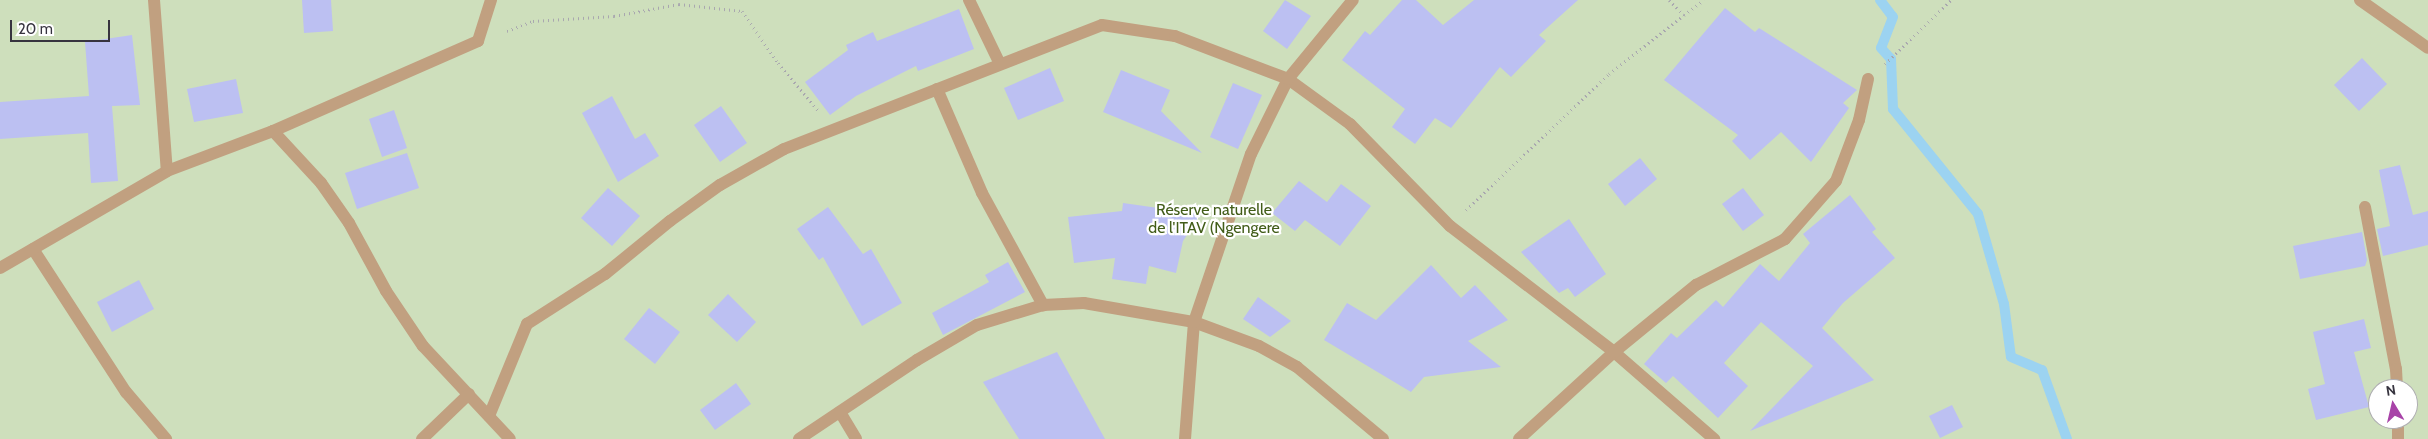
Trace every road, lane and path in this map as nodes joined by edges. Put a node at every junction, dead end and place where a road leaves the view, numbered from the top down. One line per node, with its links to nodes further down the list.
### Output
1 (154, 0): 18 (street)
2 (491, 0): 10 (street)
3 (969, 0): 12 (street)
4 (1353, 0): 13 (street)
5 (1670, 0): 9 (path)
6 (1704, 0): 9 (path)
7 (1952, 0): 14 (path)
8 (2360, 0): 11 (street)
9 (1684, 15): 20 (path)
10 (478, 41): 16 (path); 17 (street)
11 (2428, 48)
12 (1000, 64): 13 (street); 15 (street)
13 (1288, 78): 20 (street); 24 (street)
14 (1868, 79): 25 (street)
15 (937, 89): 16 (street); 23 (street)
16 (836, 130): 29 (street)
17 (273, 131): 18 (street); 27 (street)
18 (167, 171): 21 (street)
19 (2364, 206): 26 (street)
20 (1450, 226): 25 (street)
21 (33, 249): 22 (street); 30 (street)
22 (0, 268)
23 (1042, 305): 24 (street); 28 (street)
24 (1194, 322): 35 (street); 36 (street)
25 (1614, 352): 37 (street); 38 (street)
26 (2396, 379)
27 (469, 394): 29 (street); 31 (street)
28 (840, 412): 33 (street); 34 (street)
29 (489, 416): 32 (street)
30 (166, 439)
31 (422, 439)
32 (510, 439)
33 (799, 439)
34 (856, 439)
35 (1186, 439)
36 (1383, 439)
37 (1519, 439)
38 (1714, 439)

